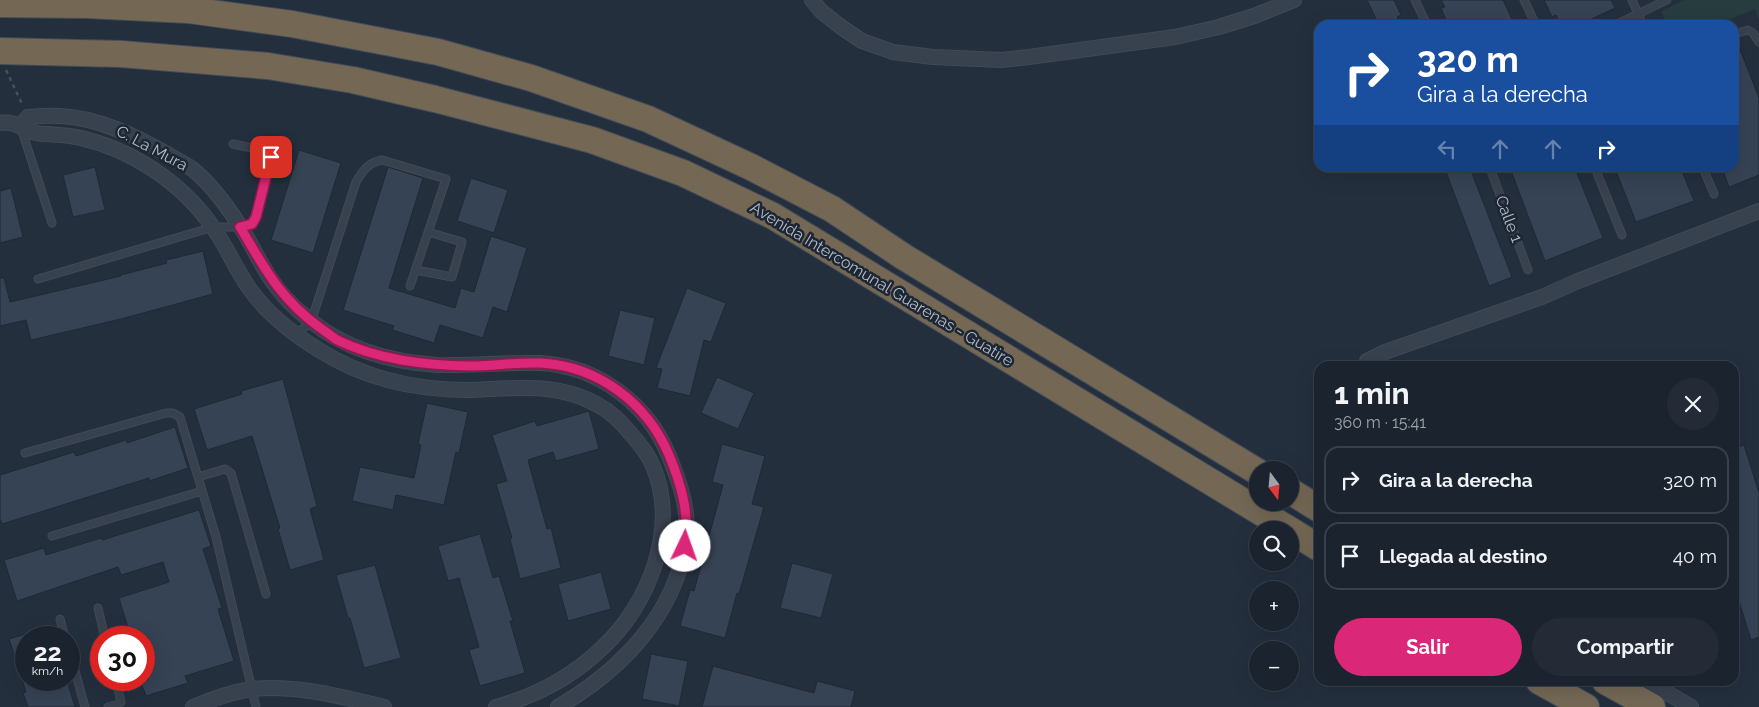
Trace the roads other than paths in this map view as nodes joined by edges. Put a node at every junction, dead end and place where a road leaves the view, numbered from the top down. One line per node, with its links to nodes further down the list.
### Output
1 (812, 0): 2 (street)
2 (1294, 0)
3 (1415, 0): 9 (lane)
4 (1524, 0): 10 (lane)
5 (1632, 0): 8 (lane)
6 (1667, 0): 8 (lane)
7 (0, 4): 37 (highway)
8 (1638, 14): 11 (lane); 12 (lane)
9 (1425, 20)
10 (1534, 20)
11 (1625, 20)
12 (1641, 20)
13 (1739, 32): 14 (lane)
14 (1759, 42)
15 (2, 58): 42 (highway, Avenida Intercomunal Guarenas - Guatire)
16 (24, 121): 17 (street); 24 (lane); 25 (street); 26 (street, C. La Mura)
17 (0, 122)
18 (233, 144): 26 (lane)
19 (1491, 172): 30 (lane, Calle 1)
20 (1596, 172): 28 (lane)
21 (1705, 172): 22 (lane)
22 (1714, 194)
23 (1759, 211): 35 (street)
24 (52, 222)
25 (213, 227): 26 (lane); 31 (lane); 34 (street)
26 (240, 227): 33 (street, C. La Mura)
27 (428, 232): 29 (lane); 29 (lane); 33 (lane)
28 (1622, 235)
29 (416, 270): 32 (lane)
30 (1528, 270)
31 (38, 279)
32 (410, 286)
33 (312, 322): 34 (lane); 63 (street, C. La Mura)
34 (295, 335): 62 (street)
35 (1369, 361)
36 (25, 453): 38 (lane)
37 (1249, 467)
38 (198, 476): 39 (lane); 46 (lane)
39 (202, 491): 43 (lane); 55 (lane)
40 (1299, 497): 41 (highway)
41 (1314, 506)
42 (1275, 521)
43 (52, 536)
44 (1299, 536): 45 (highway, Avenida Intercomunal Guarenas - Guatire)
45 (1314, 545)
46 (266, 594)
47 (98, 608): 50 (lane)
48 (60, 619): 49 (lane)
49 (62, 626)
50 (102, 626)
51 (1548, 686): 64 (highway)
52 (1614, 686): 65 (highway)
53 (1656, 686): 66 (street)
54 (80, 689): 57 (lane)
55 (252, 689): 59 (street); 60 (lane); 61 (street)
56 (118, 691): 58 (lane)
57 (85, 707)
58 (108, 707)
59 (193, 707)
60 (256, 707)
61 (384, 707)
62 (496, 707)
63 (558, 707)
64 (1586, 707)
65 (1652, 707)
66 (1692, 707)

